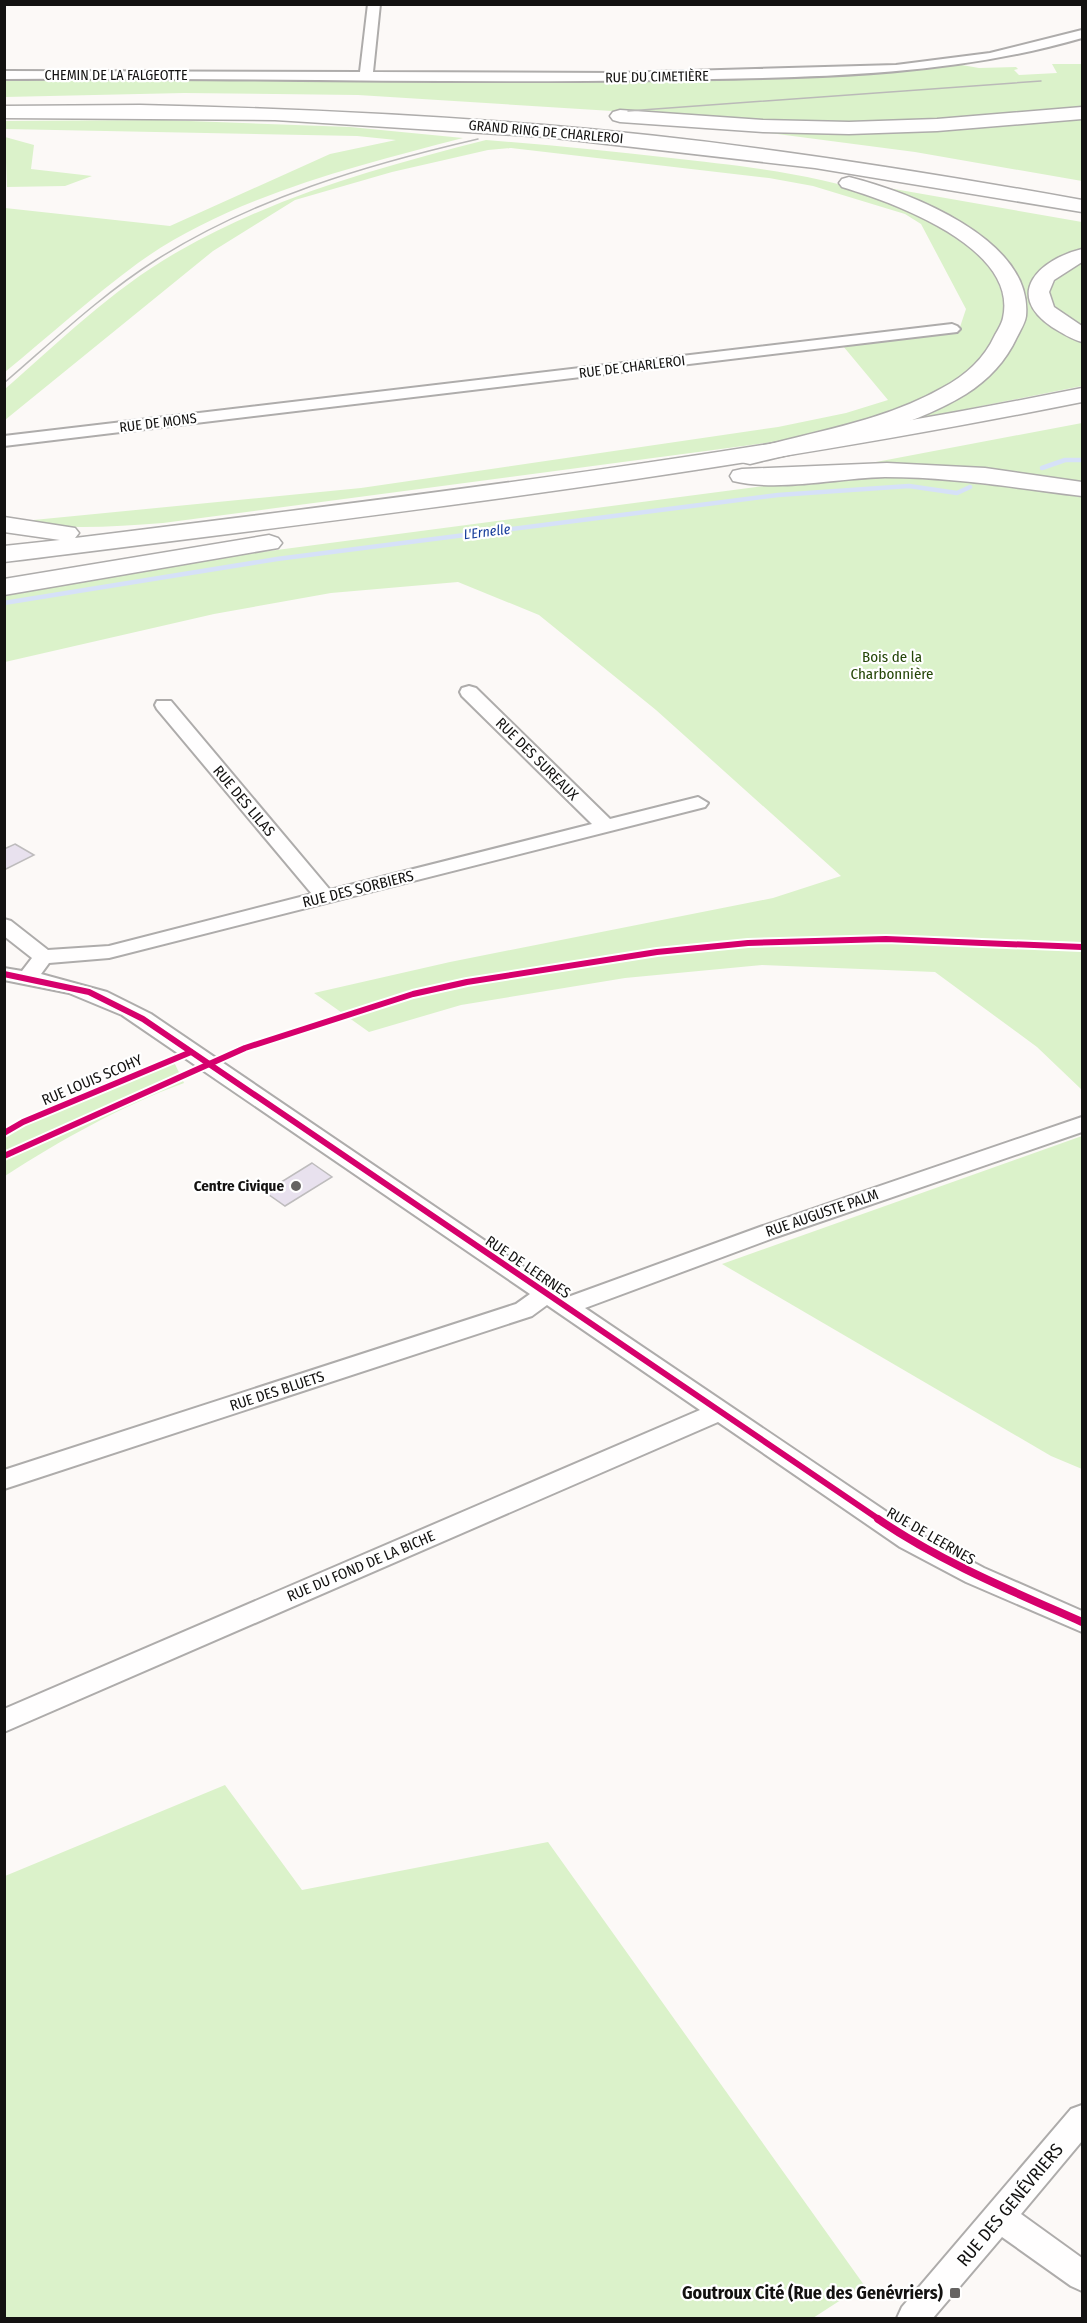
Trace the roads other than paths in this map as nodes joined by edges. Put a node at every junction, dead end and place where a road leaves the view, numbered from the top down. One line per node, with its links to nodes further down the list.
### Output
1 (374, 4): 5 (street)
2 (1083, 34): 5 (street, RUE DU CIMETIÈRE)
3 (4, 75): 4 (street, CHEMIN DE LA FALGEOTTE)
4 (227, 75): 5 (street, RUE DU CIMETIÈRE)
5 (366, 78)
6 (118, 103): 7 (highway, GRAND RING DE CHARLEROI); 12 (highway); 14 (highway, GRAND RING DE CHARLEROI)
7 (4, 104)
8 (4, 112): 10 (highway, GRAND RING DE CHARLEROI)
9 (1083, 112): 11 (highway)
10 (198, 113): 13 (highway); 15 (highway, GRAND RING DE CHARLEROI)
11 (606, 115)
12 (850, 147)
13 (792, 169): 16 (highway); 24 (highway)
14 (1083, 196)
15 (1083, 207)
16 (1083, 218)
17 (1083, 255): 19 (highway)
18 (952, 329): 21 (street, RUE DE CHARLEROI)
19 (1083, 335)
20 (1083, 395): 24 (highway)
21 (312, 405): 23 (street, RUE DE MONS)
22 (1083, 412): 24 (highway)
23 (4, 441)
24 (746, 467): 25 (highway); 27 (highway); 28 (highway)
25 (1083, 489)
26 (4, 524): 27 (highway)
27 (190, 531): 29 (highway)
28 (318, 532): 30 (highway); 31 (highway)
29 (4, 554)
30 (4, 570)
31 (4, 587)
32 (469, 692): 35 (street, RUE DES SUREAUX)
33 (164, 705): 36 (street, RUE DES LILAS)
34 (698, 803): 35 (street, RUE DES SORBIERS)
35 (605, 826): 36 (street, RUE DES SORBIERS)
36 (325, 897): 38 (street, RUE DES SORBIERS)
37 (4, 925): 38 (street)
38 (44, 957): 40 (street)
39 (4, 974): 40 (street, RUE DE LEERNES)
40 (27, 979): 42 (street, RUE DE LEERNES)
41 (1083, 1124): 42 (street, RUE AUGUSTE PALM)
42 (555, 1300): 43 (street, RUE DE LEERNES); 44 (street, RUE DES BLUETS)
43 (718, 1412): 45 (street, RUE DE LEERNES); 46 (street, RUE DU FOND DE LA BICHE)
44 (4, 1480)
45 (1083, 1622)
46 (4, 1721)
47 (1083, 2119): 48 (street, RUE DES GENÉVRIERS)
48 (1000, 2217): 49 (street); 50 (street, RUE DES GENÉVRIERS)
49 (1083, 2276)
50 (913, 2319)

